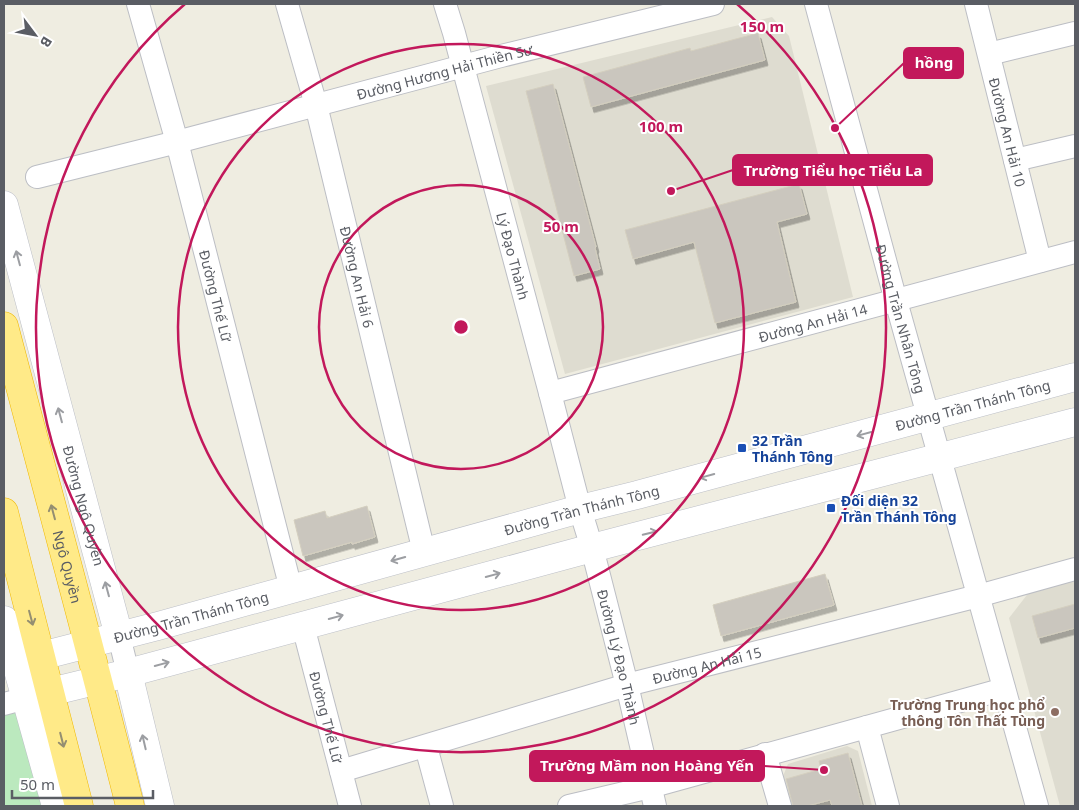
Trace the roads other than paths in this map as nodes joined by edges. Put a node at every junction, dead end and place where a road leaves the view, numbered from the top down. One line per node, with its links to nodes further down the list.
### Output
1 (138, 4): 11 (street, Đường Thế Lữ)
2 (287, 4): 10 (street, Đường An Hải 6)
3 (445, 4): 9 (street, Lý Đạo Thành)
4 (713, 4): 9 (street, Đường Hương Hải Thiền Sư)
5 (816, 4): 18 (street, Đường Trần Nhân Tông)
6 (976, 4): 8 (street, Đường An Hải 10)
7 (1075, 33): 8 (street)
8 (988, 54): 13 (street, Đường An Hải 10)
9 (463, 65): 10 (street, Đường Hương Hải Thiền Sư); 21 (street, Lý Đạo Thành)
10 (316, 105): 11 (street, Đường Hương Hải Thiền Sư); 28 (street, Đường An Hải 6)
11 (177, 142): 14 (street, Đường Hương Hải Thiền Sư); 30 (street, Đường Thế Lữ)
12 (1075, 146): 13 (street)
13 (1015, 160): 17 (street, Đường An Hải 10)
14 (37, 177)
15 (4, 205): 34 (main road, Đường Ngô Quyền, one-way to 15)
16 (1075, 252): 17 (street, Đường An Hải 14)
17 (1040, 261): 18 (street, Đường An Hải 14)
18 (896, 300): 21 (street, Đường An Hải 14); 22 (street, Đường Trần Nhân Tông)
19 (4, 326): 35 (highway, Ngô Quyền, one-way to 19)
20 (1075, 377): 22 (main road, Đường Trần Thánh Tông)
21 (550, 392): 25 (street, Lý Đạo Thành)
22 (928, 417): 24 (street, Đường Trần Nhân Tông); 25 (main road, Đường Trần Thánh Tông, one-way to 25)
23 (1075, 422): 24 (main road)
24 (940, 457): 27 (main road, one-way to 24); 31 (street, Đường Trần Nhân Tông)
25 (580, 509): 27 (street, Đường Lý Đạo Thành); 28 (main road, Đường Trần Thánh Tông)
26 (4, 512): 36 (highway, one-way to 36)
27 (592, 548): 33 (main road, one-way to 27); 39 (street, Đường Lý Đạo Thành)
28 (424, 552): 30 (main road, Đường Trần Thánh Tông, one-way to 30)
29 (1075, 569): 31 (street, Đường An Hải 15)
30 (291, 589): 34 (main road, Đường Trần Thánh Tông)
31 (978, 596): 39 (street, Đường An Hải 15); 40 (street, Đường Trần Nhân Tông)
32 (4, 620): 36 (main road)
33 (303, 626): 37 (main road, one-way to 33); 45 (street, Đường Thế Lữ)
34 (119, 636): 35 (main road, Đường Trần Thánh Tông); 37 (street, Đường Ngô Quyền)
35 (88, 644): 36 (main road, Đường Trần Thánh Tông); 38 (highway, Ngô Quyền)
36 (20, 662): 41 (highway)
37 (128, 673): 38 (main road); 50 (main road, Đường Ngô Quyền, one-way to 37)
38 (98, 681): 41 (main road); 49 (highway, Ngô Quyền)
39 (627, 686): 43 (street, Đường An Hải 15); 46 (street, Đường Lý Đạo Thành)
40 (1004, 688): 42 (street); 56 (street, Đường Trần Nhân Tông)
41 (26, 698): 47 (main road); 48 (highway, one-way to 48)
42 (867, 727): 44 (street); 55 (street)
43 (426, 747): 45 (street, Đường An Hải 15); 52 (street)
44 (765, 754): 46 (street); 54 (street)
45 (341, 771): 51 (street, Đường Thế Lữ)
46 (653, 796): 53 (street)
47 (56, 806)
48 (79, 806)
49 (130, 806)
50 (160, 806)
51 (350, 806)
52 (442, 806)
53 (569, 806)
54 (780, 806)
55 (888, 806)
56 (1037, 806)

